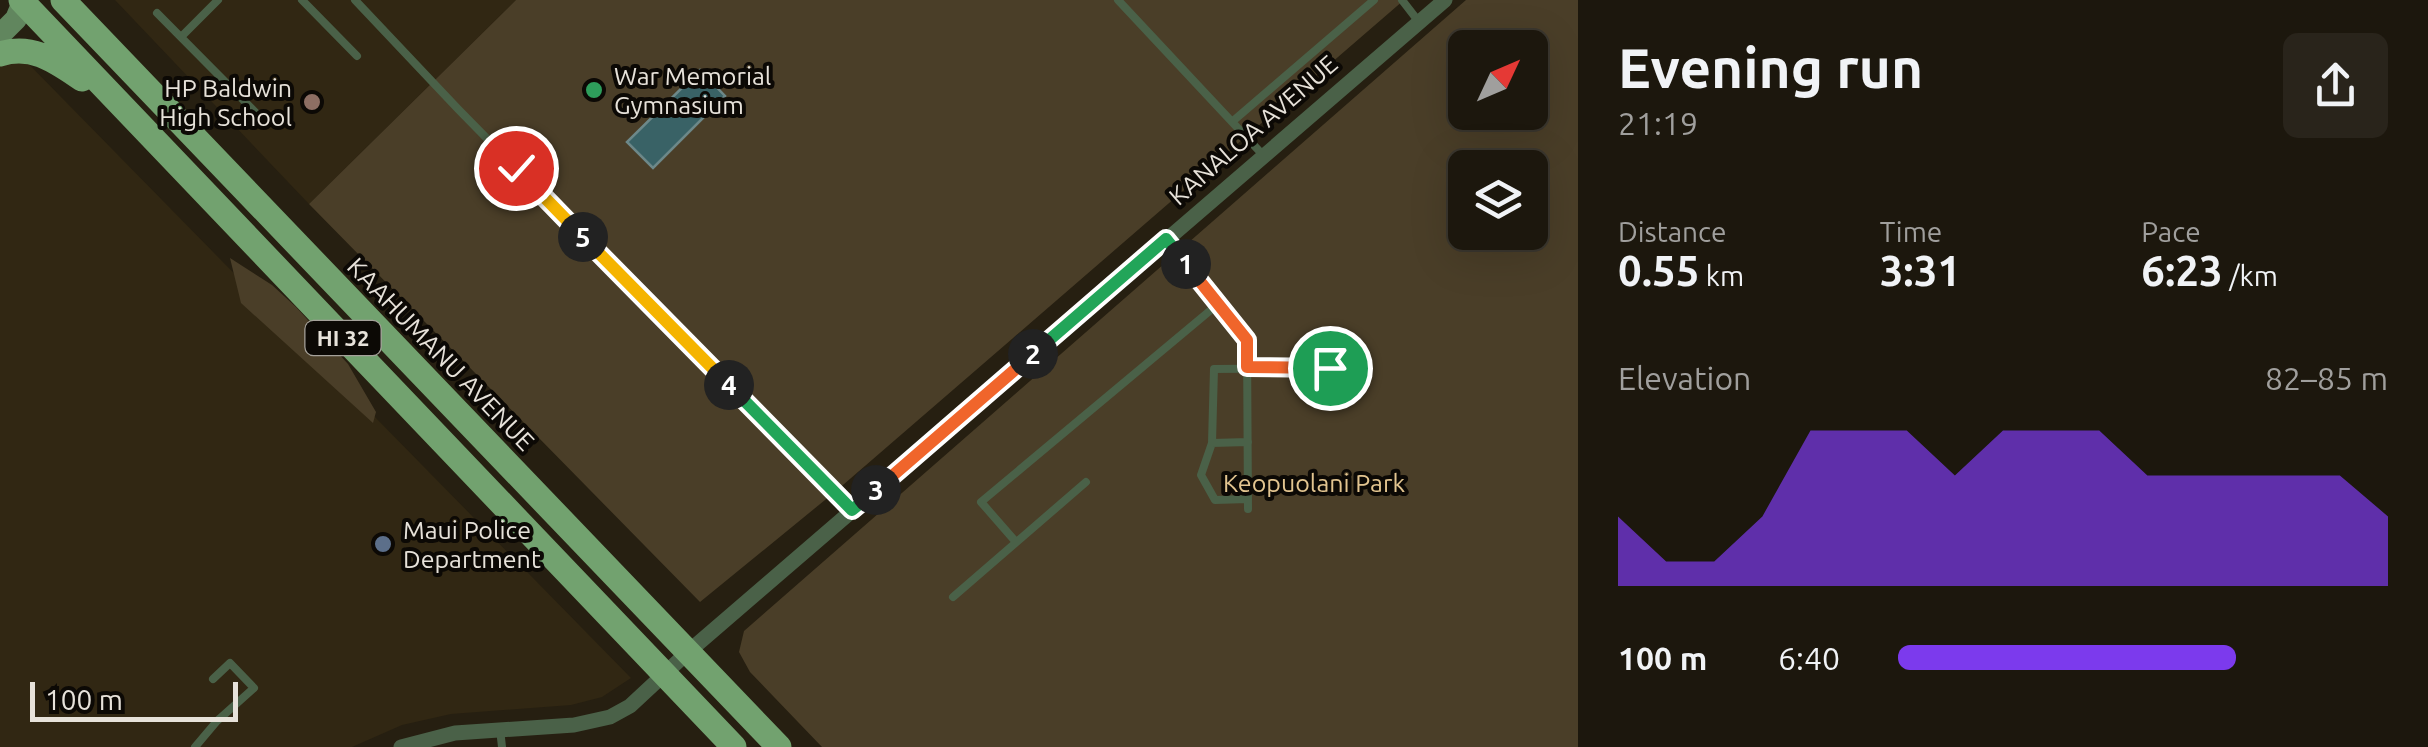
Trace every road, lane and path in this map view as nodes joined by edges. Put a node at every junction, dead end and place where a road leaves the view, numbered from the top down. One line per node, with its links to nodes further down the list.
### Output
1 (63, 0): 15 (main road, KAAHUMANU AVENUE / HI 32)
2 (218, 0): 14 (lane)
3 (302, 0): 17 (lane)
4 (356, 0): 29 (lane)
5 (1118, 0): 20 (lane)
6 (1374, 0): 20 (lane)
7 (1402, 0): 12 (lane)
8 (1445, 0): 12 (street, KANALOA AVENUE)
9 (17, 4): 13 (main road); 18 (main road, HI 32)
10 (89, 13): 15 (lane)
11 (157, 13): 14 (lane)
12 (1419, 22): 21 (street, KANALOA AVENUE)
13 (0, 35)
14 (181, 37): 19 (lane)
15 (100, 40): 32 (main road, KAAHUMANU AVENUE / HI 32)
16 (0, 54): 18 (main road)
17 (357, 56)
18 (124, 108): 33 (main road, HI 32)
19 (263, 120)
20 (1232, 120): 21 (lane)
21 (1263, 155): 22 (street, KANALOA AVENUE)
22 (1166, 239): 23 (lane); 29 (street, KANALOA AVENUE)
23 (1218, 304): 24 (lane); 30 (lane)
24 (1247, 367): 25 (lane); 26 (lane); 27 (lane)
25 (1330, 368)
26 (1248, 442): 27 (lane); 27 (lane)
27 (1212, 443)
28 (1086, 482): 30 (lane)
29 (852, 510): 32 (street, KANALOA AVENUE)
30 (1016, 542): 31 (lane)
31 (953, 597)
32 (686, 652): 33 (street, KANALOA AVENUE); 40 (main road, KAAHUMANU AVENUE / HI 32)
33 (664, 674): 35 (street, KANALOA AVENUE); 39 (main road, HI 32)
34 (213, 679): 36 (lane)
35 (500, 729): 37 (street, KANALOA AVENUE); 38 (lane)
36 (195, 747)
37 (400, 747)
38 (502, 747)
39 (734, 747)
40 (778, 747)

